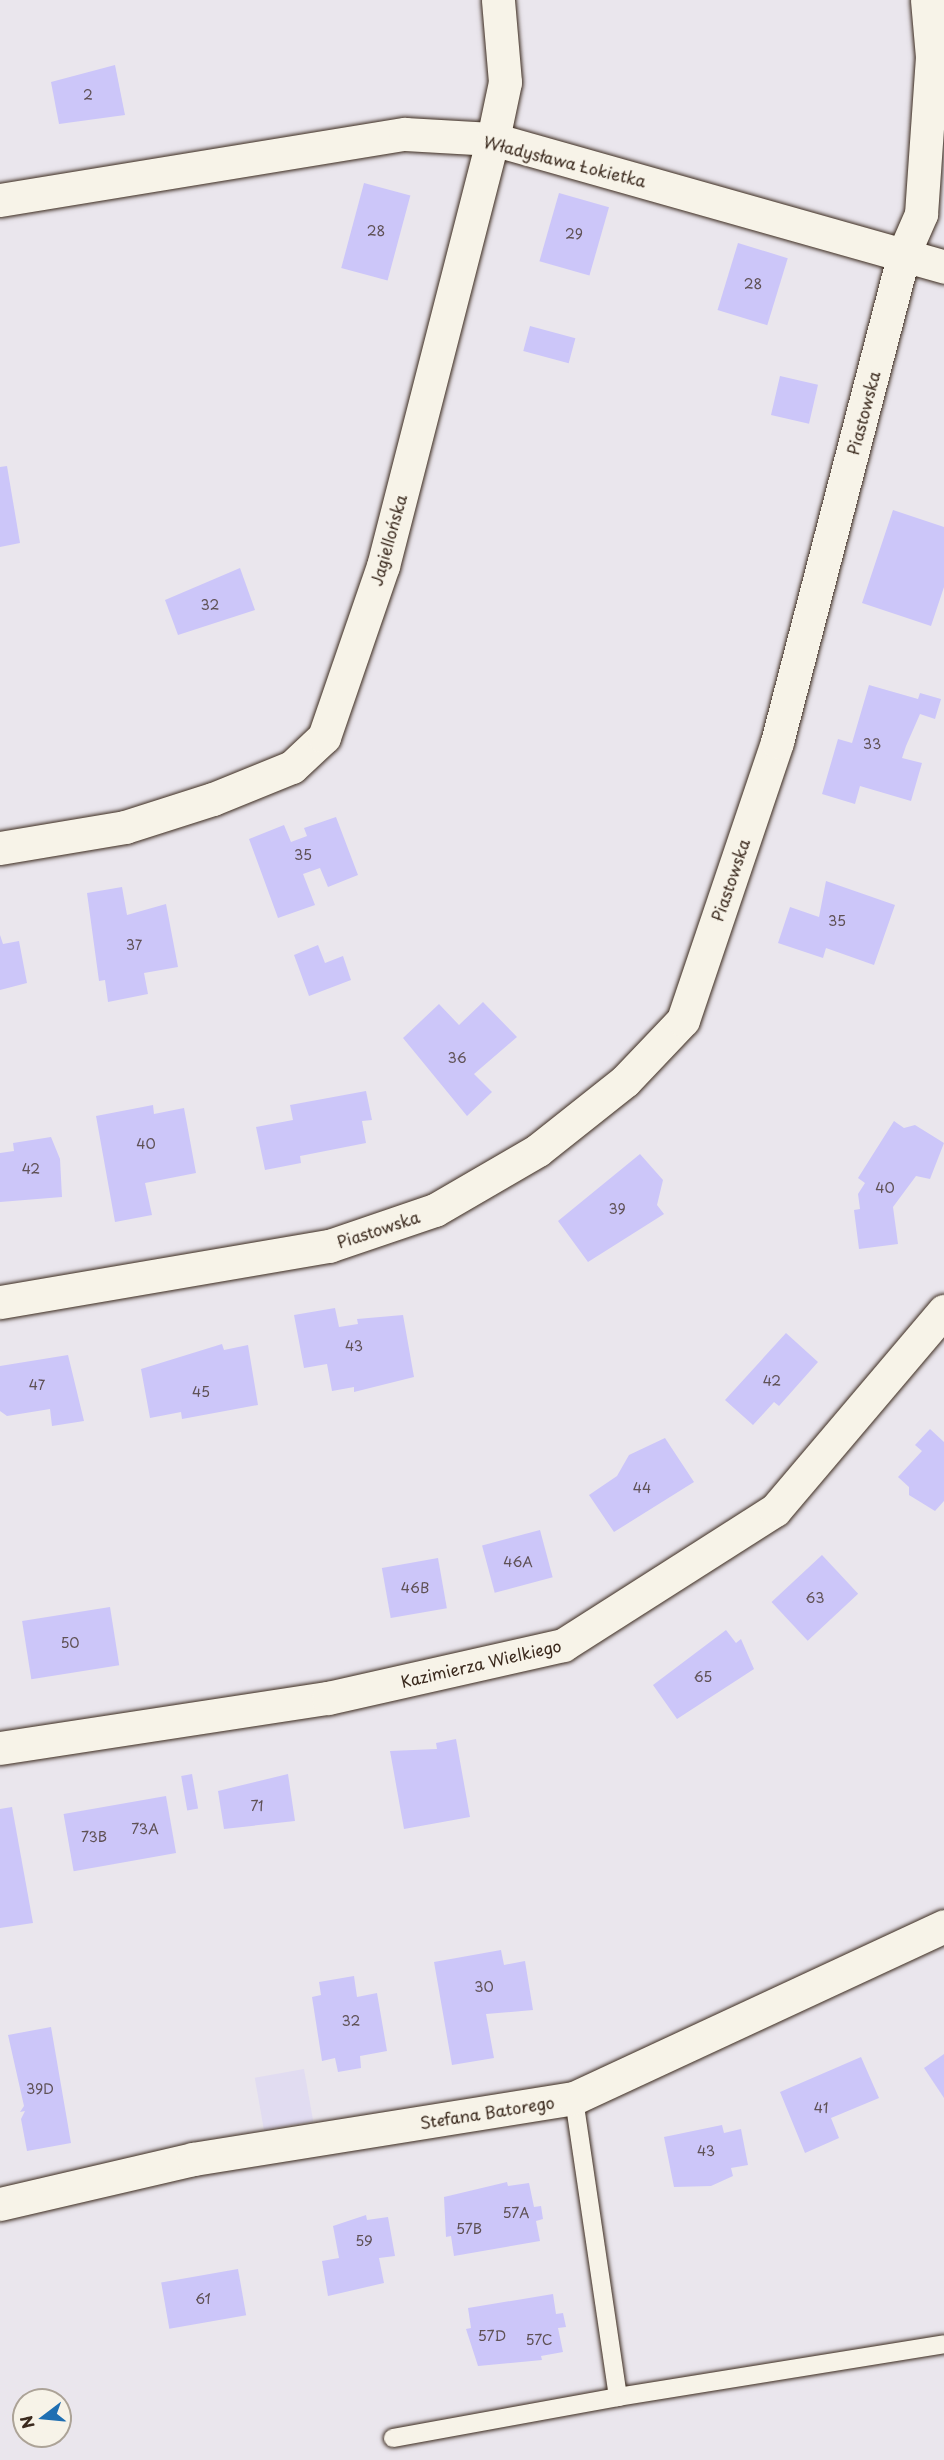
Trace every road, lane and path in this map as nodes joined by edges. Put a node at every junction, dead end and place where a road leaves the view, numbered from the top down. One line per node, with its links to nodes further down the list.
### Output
1 (498, 0): 3 (street, Jagiellońska)
2 (927, 0): 5 (street, Piastowska)
3 (493, 139): 4 (street, Władysława Łokietka); 5 (street, Władysława Łokietka); 7 (street, Jagiellońska)
4 (0, 200)
5 (904, 253): 6 (street, Władysława Łokietka); 8 (street, Piastowska)
6 (944, 267)
7 (0, 848)
8 (0, 1302)
9 (944, 1311): 10 (street, Kazimierza Wielkiego)
10 (0, 1748)
11 (944, 1926): 12 (street, Stefana Batorego)
12 (573, 2098): 13 (street, Stefana Batorego); 15 (lane)
13 (0, 2204)
14 (944, 2344): 15 (lane)
15 (618, 2397): 16 (lane)
16 (393, 2438)

